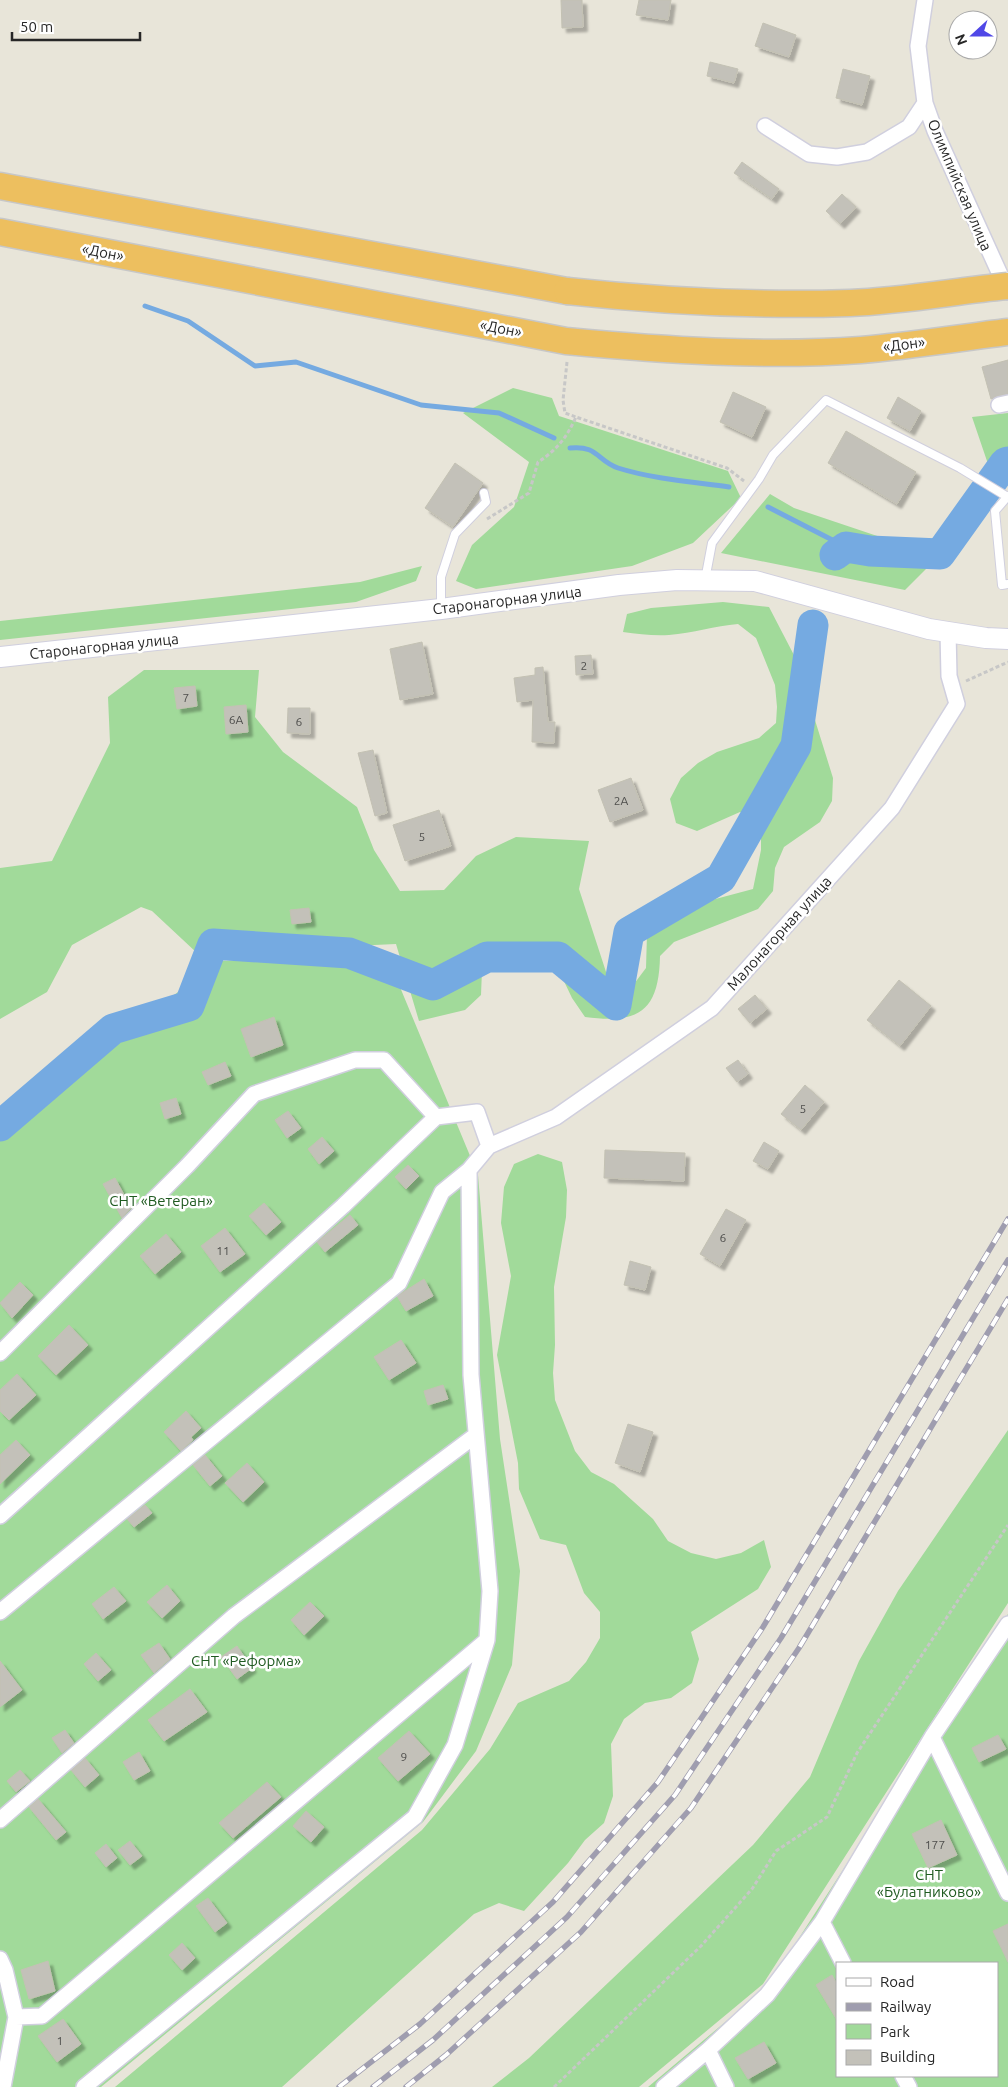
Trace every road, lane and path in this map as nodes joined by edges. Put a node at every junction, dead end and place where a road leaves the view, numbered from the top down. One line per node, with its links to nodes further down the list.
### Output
1 (925, 0): 2 (street, Олимпийская улица)
2 (925, 103): 3 (street, Олимпийская улица); 7 (street, Олимпийская улица)
3 (765, 126)
4 (0, 186): 6 (highway, bridge)
5 (0, 232): 9 (highway, «Дон»)
6 (1008, 286)
7 (1008, 293)
8 (1008, 332): 9 (highway, «Дон»)
9 (567, 351): 10 (path)
10 (576, 417): 11 (path); 14 (path)
11 (753, 487): 13 (lane); 15 (lane)
12 (484, 493): 14 (lane)
13 (1007, 496): 16 (lane)
14 (456, 534): 17 (lane)
15 (705, 580): 17 (main road, Старонагорная улица); 18 (main road, Старонагорная улица)
16 (1008, 584)
17 (441, 609): 20 (main road, Старонагорная улица)
18 (948, 632): 19 (main road, Старонагорная улица); 22 (street, Малонагорная улица)
19 (1008, 639)
20 (0, 657)
21 (1008, 662): 22 (path)
22 (951, 687): 24 (street, Малонагорная улица)
23 (436, 1117): 24 (street); 26 (street); 28 (street)
24 (489, 1146): 25 (street)
25 (469, 1170): 27 (street); 30 (street)
26 (0, 1353)
27 (476, 1435): 32 (street); 34 (street)
28 (0, 1516)
29 (1008, 1524): 43 (path)
30 (0, 1612)
31 (1008, 1624): 33 (street)
32 (487, 1640): 39 (street); 42 (street)
33 (932, 1736): 35 (street); 36 (street)
34 (0, 1820)
35 (1008, 1893)
36 (822, 1922): 38 (street); 40 (street)
37 (0, 1959): 39 (street)
38 (842, 1962)
39 (16, 2017): 41 (street)
40 (708, 2050): 44 (street); 45 (street)
41 (2, 2087)
42 (84, 2087)
43 (554, 2087)
44 (664, 2087)
45 (726, 2087)

